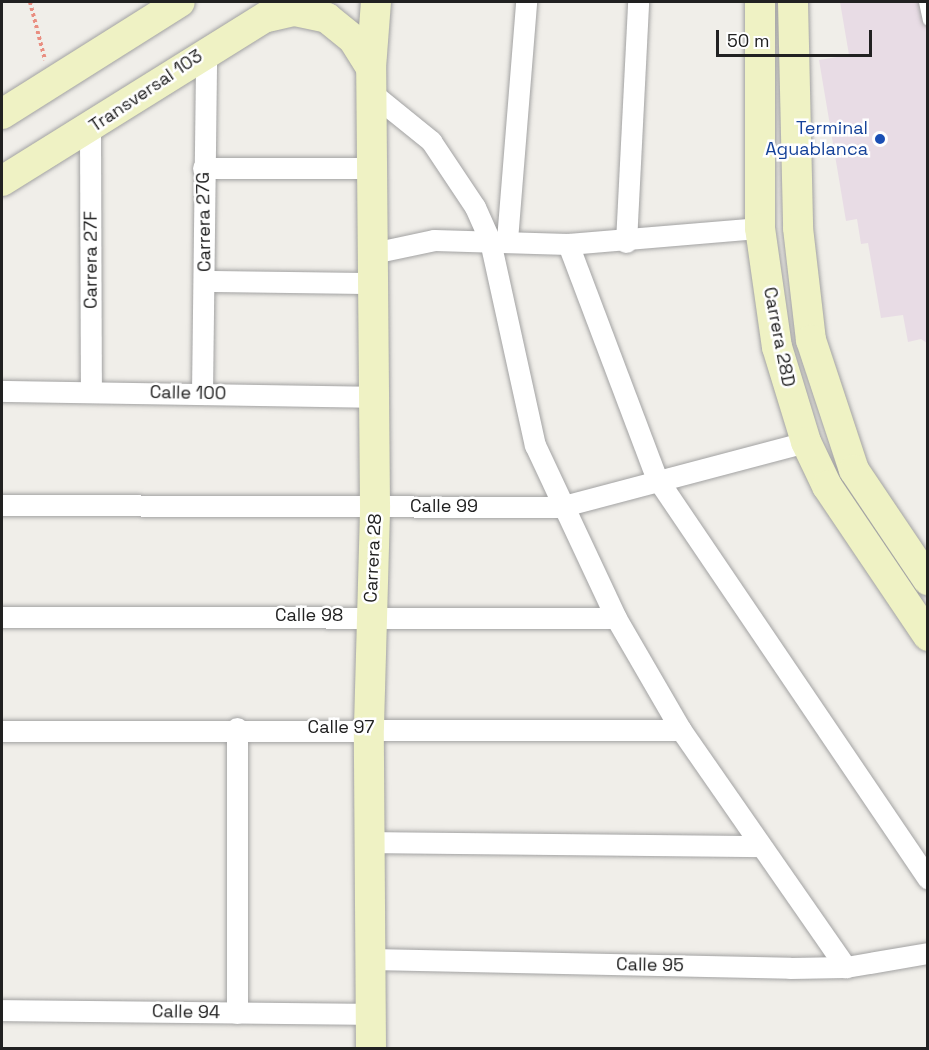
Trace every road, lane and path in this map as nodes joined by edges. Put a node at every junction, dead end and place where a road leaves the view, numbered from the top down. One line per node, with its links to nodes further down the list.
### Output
1 (30, 2): 13 (path)
2 (180, 2): 13 (street)
3 (290, 2): 10 (street, Transversal 103)
4 (376, 2): 14 (street, Carrera 28)
5 (526, 2): 21 (street)
6 (638, 2): 22 (street)
7 (760, 2): 20 (street, Carrera 28D)
8 (793, 2): 36 (street, Carrera 28D)
9 (924, 2): 11 (lane)
10 (263, 19): 12 (street, Transversal 103); 14 (street)
11 (927, 21)
12 (206, 51): 16 (street, Transversal 103); 17 (street, Carrera 27G)
13 (50, 81): 15 (street)
14 (372, 81): 18 (street, Carrera 28); 21 (street)
15 (2, 114)
16 (90, 129): 19 (street, Transversal 103); 28 (street, Carrera 27F)
17 (203, 168): 18 (street); 25 (street, Carrera 27G)
18 (372, 168): 24 (street, Carrera 28)
19 (2, 181)
20 (760, 228): 22 (street); 31 (street, Carrera 28D)
21 (498, 240): 23 (street); 24 (street); 35 (street)
22 (626, 242): 23 (street)
23 (568, 244): 32 (street)
24 (373, 253): 26 (street, Carrera 28)
25 (205, 281): 26 (street); 29 (street, Carrera 27G)
26 (373, 283): 30 (street, Carrera 28)
27 (2, 391): 28 (street, Calle 100)
28 (92, 391): 29 (street, Calle 100)
29 (202, 394): 30 (street, Calle 100)
30 (375, 397): 34 (street, Carrera 28)
31 (806, 442): 32 (street, Calle 99); 40 (street, Carrera 28D)
32 (656, 477): 35 (street, Calle 99); 47 (street)
33 (2, 505): 34 (street, Calle 99)
34 (375, 506): 35 (street, Calle 99); 37 (street, Carrera 28)
35 (560, 507): 39 (street)
36 (927, 580)
37 (370, 614): 38 (street, Calle 98); 39 (street, Calle 98); 41 (street, Carrera 28)
38 (2, 617)
39 (616, 618): 44 (street)
40 (927, 636)
41 (369, 726): 42 (street, Calle 97); 44 (street, Calle 97); 45 (street, Carrera 28)
42 (237, 728): 43 (street, Calle 97); 52 (street)
43 (2, 730)
44 (681, 730): 46 (street)
45 (372, 842): 46 (street); 49 (street, Carrera 28)
46 (759, 846): 50 (street)
47 (927, 879)
48 (927, 952): 50 (street, Calle 95)
49 (371, 959): 50 (street, Calle 95); 53 (street, Carrera 28)
50 (846, 967)
51 (2, 1010): 52 (street, Calle 94)
52 (237, 1013): 53 (street, Calle 94)
53 (371, 1014): 54 (street, Carrera 28)
54 (371, 1048)

